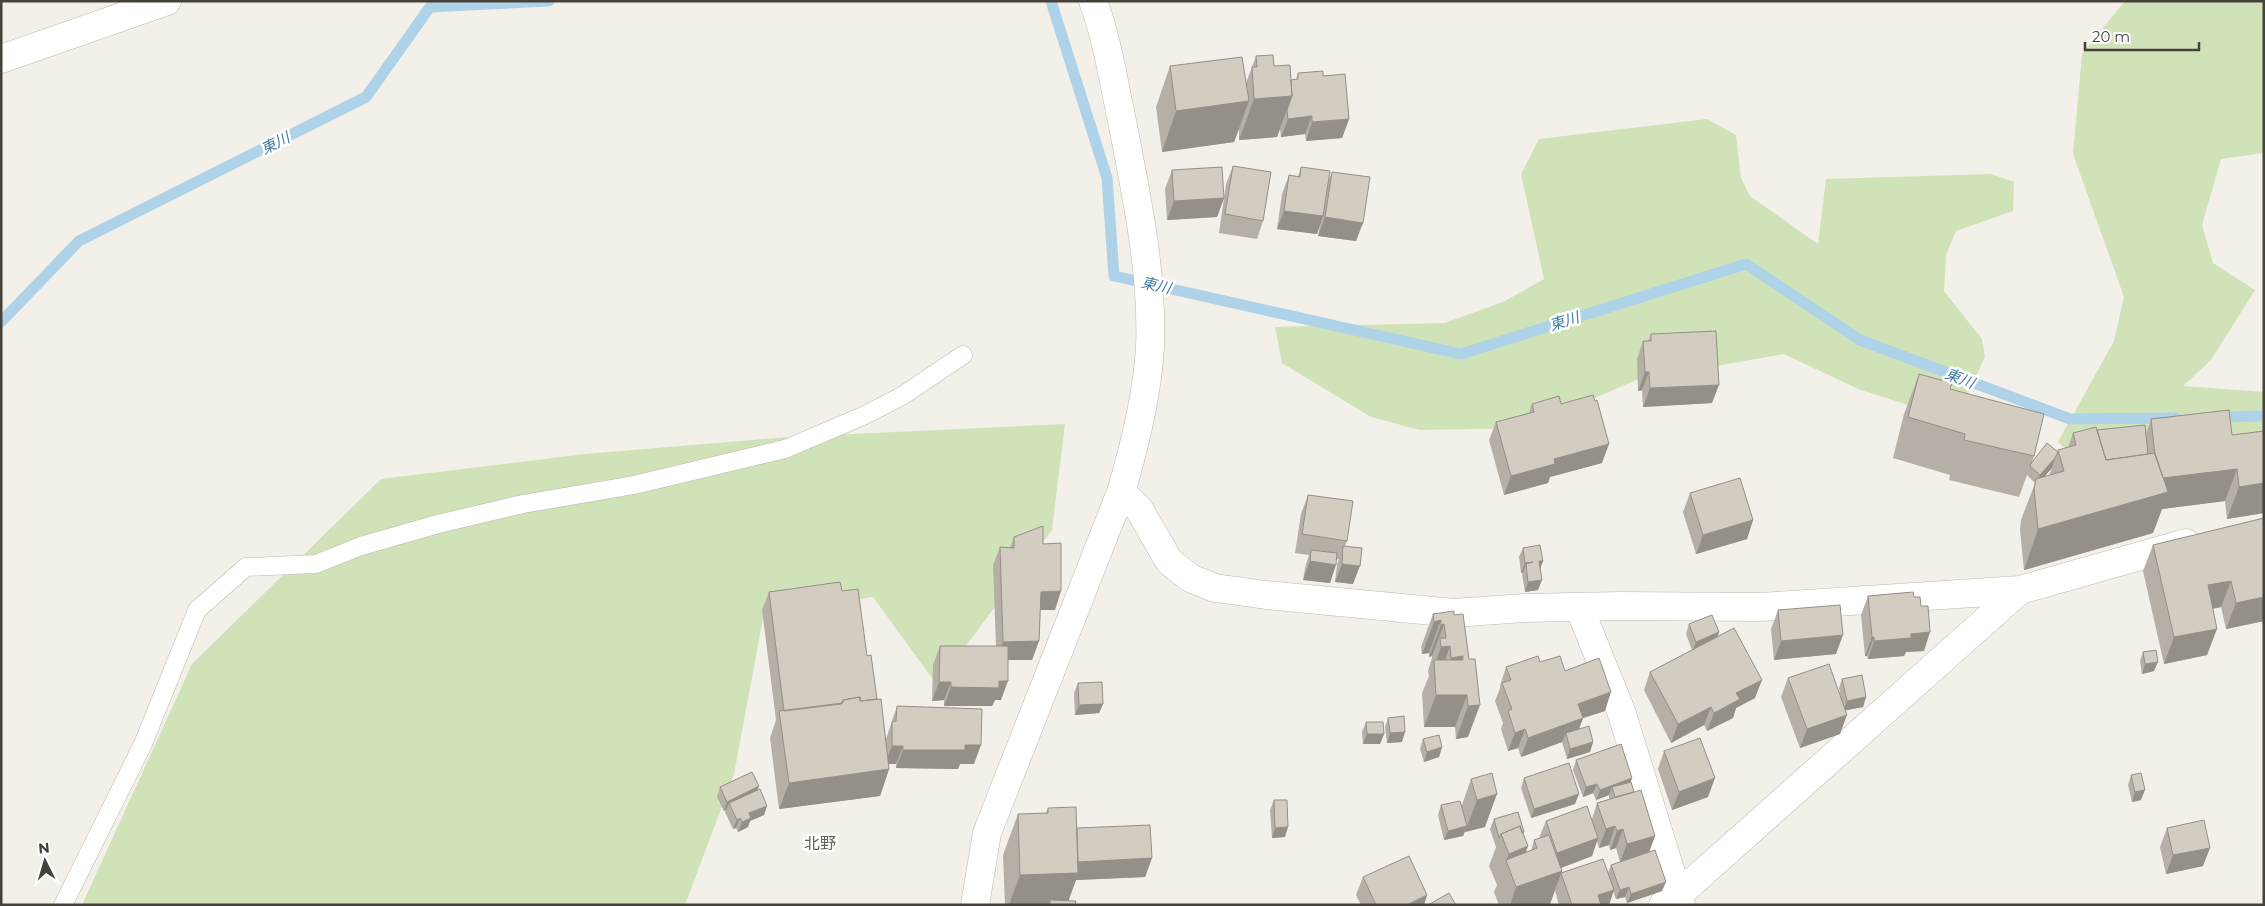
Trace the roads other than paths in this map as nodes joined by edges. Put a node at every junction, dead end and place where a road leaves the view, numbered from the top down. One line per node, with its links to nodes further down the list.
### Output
1 (167, 1): 3 (street)
2 (1093, 1): 5 (street)
3 (1, 59)
4 (963, 355): 11 (lane)
5 (1121, 492): 8 (street); 9 (street)
6 (2210, 538): 7 (street)
7 (2020, 590): 8 (street); 10 (street)
8 (1579, 608): 10 (street)
9 (977, 896): 12 (lane)
10 (1674, 901)
11 (63, 905)
12 (958, 905)

